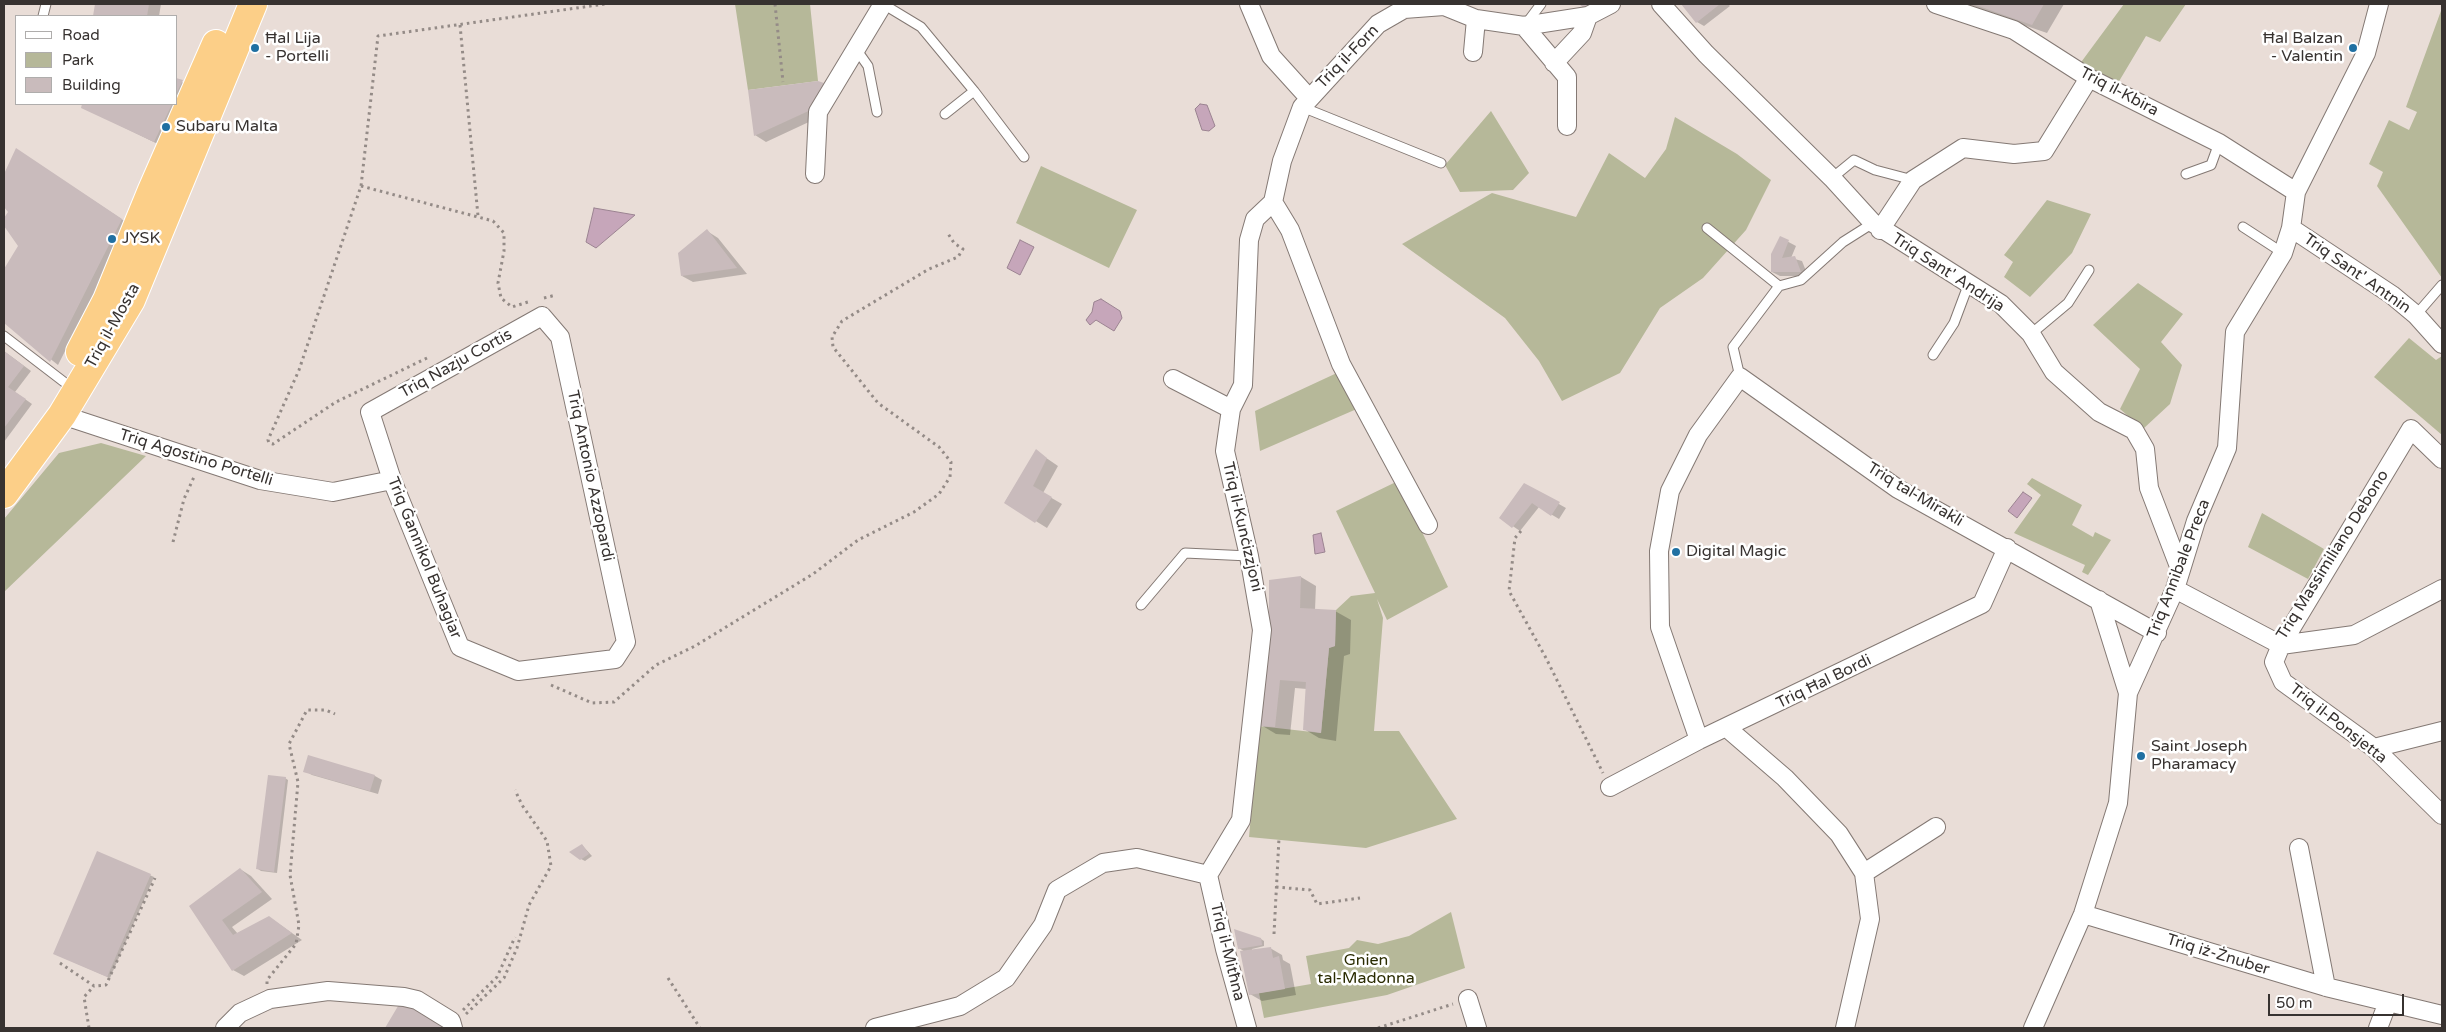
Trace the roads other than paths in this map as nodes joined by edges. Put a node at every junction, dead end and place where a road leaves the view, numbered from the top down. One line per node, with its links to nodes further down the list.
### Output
1 (233, 4): 48 (highway, Triq il-Mosta)
2 (253, 4): 51 (highway, Triq il-Mosta)
3 (883, 4): 13 (street); 17 (lane)
4 (1249, 4): 18 (street, Triq il-Forn)
5 (1541, 4): 12 (lane)
6 (1611, 4): 10 (street, Triq il-Forn)
7 (1660, 4): 27 (street, Triq Sant' Andrija)
8 (1936, 4): 16 (street, Triq il-Kbira)
9 (2379, 4): 29 (street)
10 (1588, 16): 12 (street, Triq il-Forn); 15 (street)
11 (1476, 19): 12 (street, Triq il-Forn); 14 (street); 18 (street, Triq il-Forn)
12 (1524, 26): 15 (street)
13 (856, 49): 19 (lane); 25 (street)
14 (1473, 52)
15 (1554, 63): 21 (street)
16 (2089, 78): 22 (street, Triq il-Kbira); 28 (street)
17 (974, 91): 20 (lane); 23 (lane)
18 (1305, 102): 24 (lane); 30 (street)
19 (878, 112)
20 (945, 114)
21 (1567, 126)
22 (2219, 143): 26 (lane); 29 (street, Triq il-Kbira)
23 (1024, 157)
24 (1441, 163)
25 (815, 174)
26 (2186, 174)
27 (1832, 178): 28 (lane); 31 (street, Triq Sant' Andrija)
28 (1913, 180): 31 (street)
29 (2296, 192): 34 (street)
30 (1273, 202): 49 (street, Triq il-Kunċizzjoni); 56 (street)
31 (1877, 226): 37 (street, Triq Sant' Andrija); 39 (lane)
32 (2243, 227): 35 (lane)
33 (1707, 228): 39 (lane)
34 (2291, 228): 35 (street, Triq Annibale Preca); 41 (street, Triq Sant' Antnin)
35 (2283, 253): 59 (street, Triq Annibale Preca)
36 (2089, 270): 42 (lane)
37 (1970, 283): 42 (street, Triq Sant' Andrija); 45 (lane)
38 (2442, 284): 41 (lane)
39 (1779, 286): 46 (lane)
40 (540, 308): 50 (street, Triq Nazju Cortis); 65 (street, Triq Antonio Azzopardi)
41 (2416, 315): 44 (street, Triq Sant' Antnin)
42 (2031, 334): 59 (street, Triq Sant' Andrija)
43 (4, 336): 48 (lane)
44 (2442, 344)
45 (1933, 355)
46 (1740, 377): 57 (street, Triq tal-Mirakli); 70 (street)
47 (1173, 378): 49 (street)
48 (64, 382): 53 (highway, Triq il-Mosta)
49 (1231, 410): 58 (street, Triq il-Kunċizzjoni)
50 (370, 412): 54 (street, Triq Ġannikol Buhagiar)
51 (62, 415): 54 (street, Triq Agostino Portelli); 55 (highway, Triq il-Mosta)
52 (2442, 459): 66 (street, Triq Massimiliano Debono)
53 (4, 465)
54 (392, 480): 65 (street, Triq Ġannikol Buhagiar)
55 (4, 494)
56 (1428, 525)
57 (2007, 548): 62 (street, Triq tal-Mirakli); 68 (street, Triq Ħal Bordi)
58 (1249, 556): 63 (lane); 77 (street, Triq il-Kunċizzjoni)
59 (2180, 569): 60 (street, Triq Annibale Preca)
60 (2175, 589): 64 (street, Triq Annibale Preca); 66 (street, Triq Massimiliano Debono)
61 (2442, 590): 66 (street)
62 (2099, 600): 64 (street, Triq tal-Mirakli); 67 (street)
63 (1141, 606)
64 (2156, 633): 67 (street, Triq Annibale Preca)
65 (626, 642)
66 (2281, 645): 71 (street, Triq il-Ponsjetta)
67 (2128, 692): 78 (street, Triq Annibale Preca)
68 (1728, 728): 70 (street, Triq Ħal Bordi); 76 (street)
69 (2442, 732): 71 (street)
70 (1699, 740): 72 (street, Triq Ħal Bordi)
71 (2374, 748): 73 (street, Triq il-Ponsjetta)
72 (1610, 786)
73 (2442, 815)
74 (1936, 827): 76 (street)
75 (2299, 848): 79 (street)
76 (1864, 873): 88 (street)
77 (1208, 875): 85 (street); 86 (street, Triq il-Mitħna)
78 (2083, 914): 79 (street, Triq iż-Żnuber); 89 (street, Triq Annibale Preca)
79 (2326, 987): 81 (street, Triq iż-Żnuber)
80 (1468, 999): 87 (street)
81 (2388, 1002): 82 (street, Triq iż-Żnuber); 90 (street)
82 (2442, 1015)
83 (458, 1023): 84 (street)
84 (224, 1028)
85 (875, 1028)
86 (1247, 1028)
87 (1477, 1028)
88 (1845, 1028)
89 (2033, 1028)
90 (2378, 1028)

